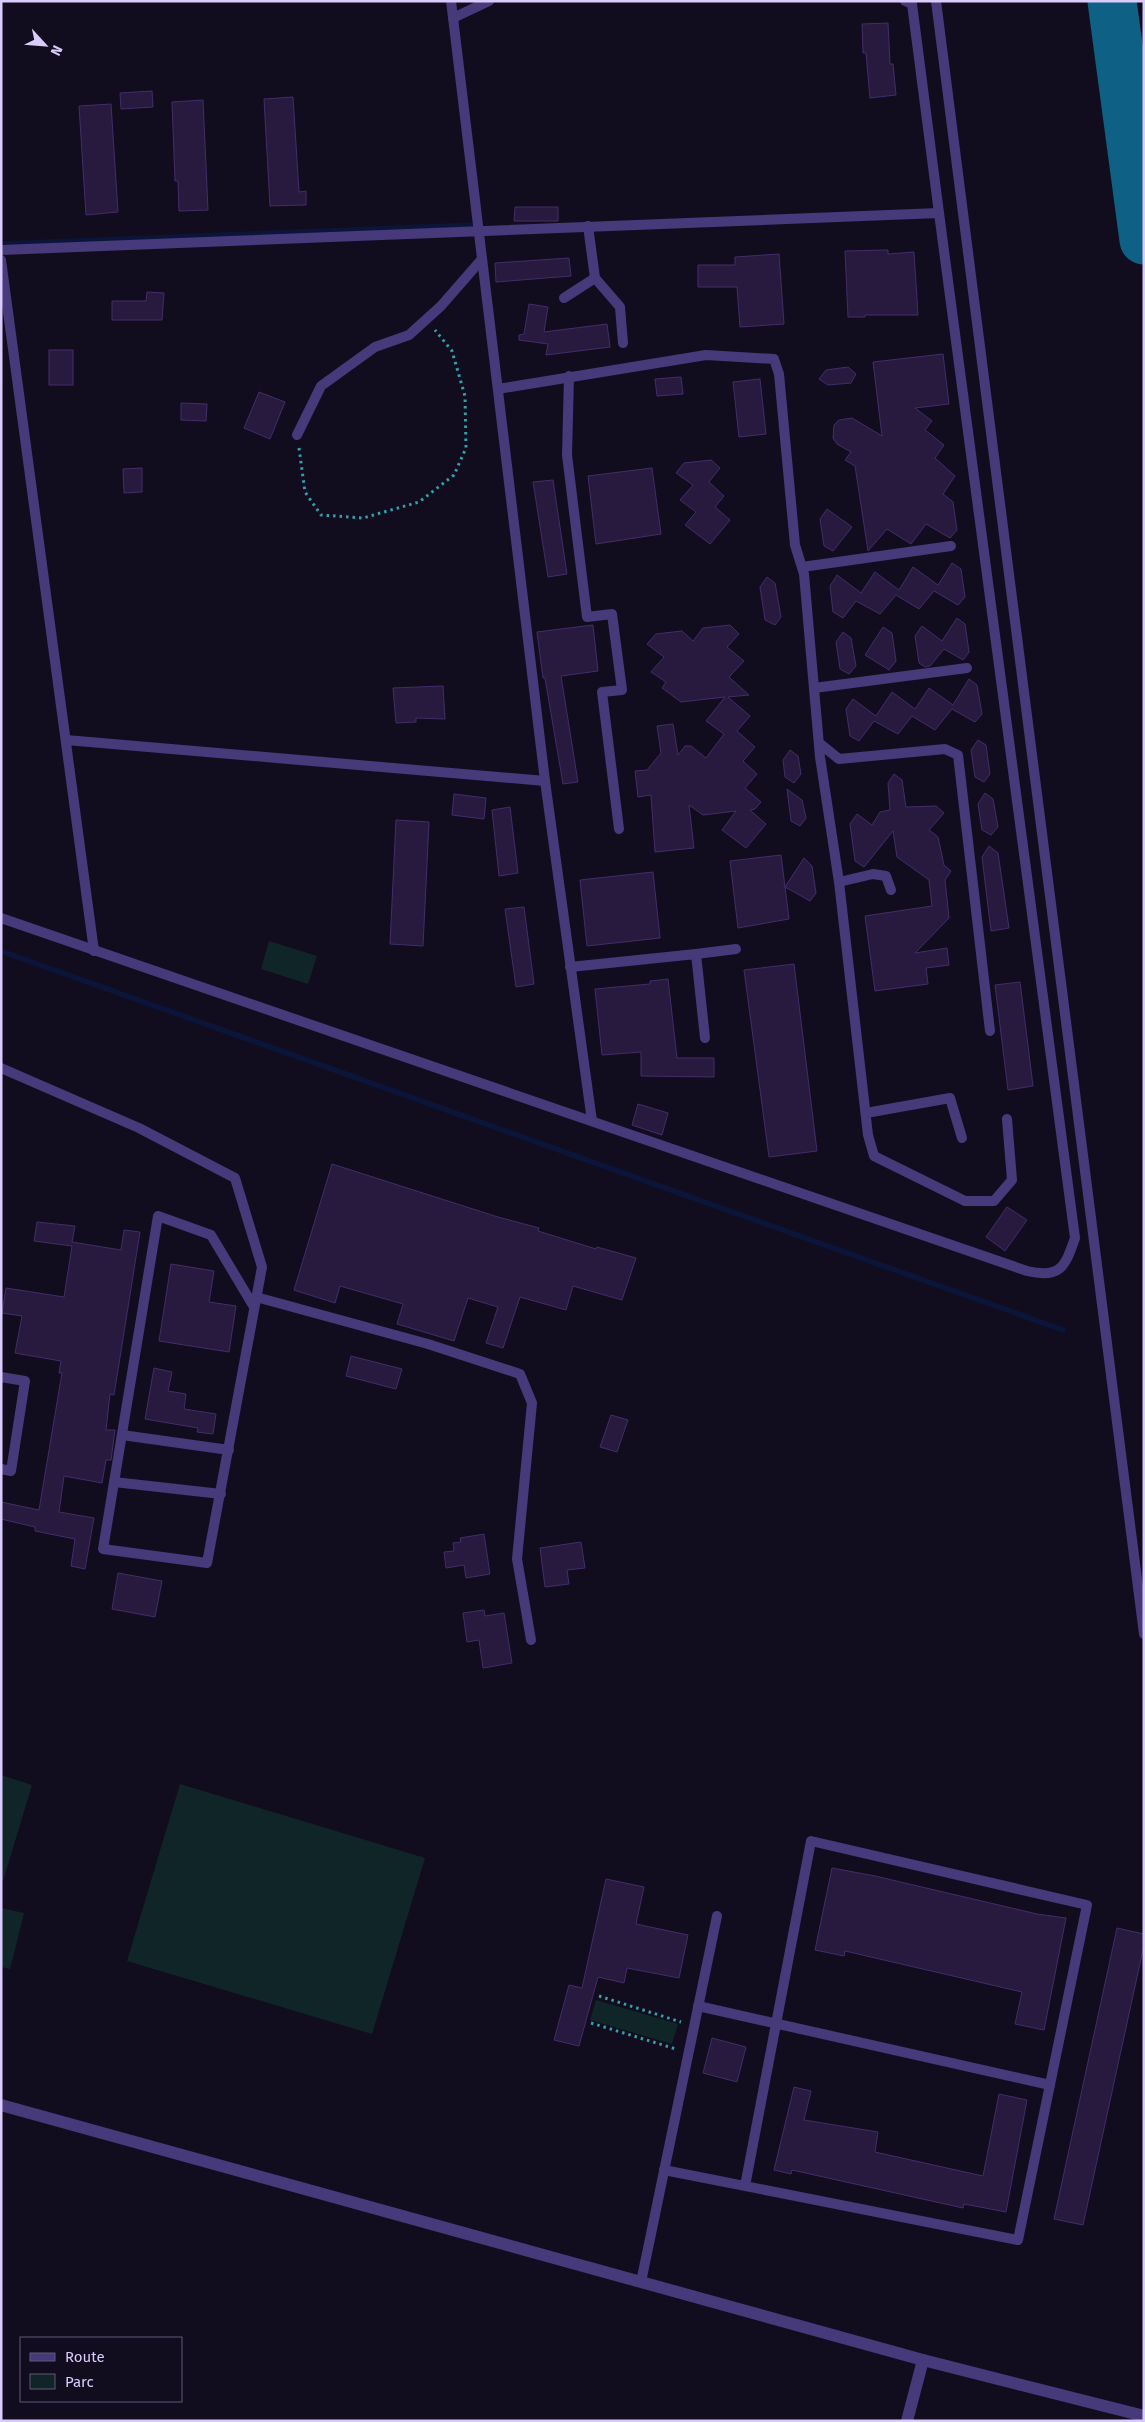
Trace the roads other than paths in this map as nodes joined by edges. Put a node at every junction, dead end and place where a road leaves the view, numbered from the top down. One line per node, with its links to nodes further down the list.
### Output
1 (451, 1): 6 (lane)
2 (471, 1): 6 (lane)
3 (489, 1): 6 (lane)
4 (905, 1): 7 (lane)
5 (936, 1): 48 (lane)
6 (453, 18): 9 (lane)
7 (939, 213): 8 (lane); 39 (lane)
8 (588, 226): 9 (lane); 13 (lane)
9 (479, 231): 10 (lane); 11 (lane)
10 (1, 250)
11 (482, 259): 17 (lane); 18 (lane)
12 (1, 260): 23 (lane)
13 (595, 278): 14 (lane); 15 (lane)
14 (564, 298)
15 (624, 343)
16 (569, 376): 17 (lane); 20 (lane); 26 (lane)
17 (498, 389): 25 (lane)
18 (297, 435)
19 (951, 546): 20 (lane)
20 (802, 567): 22 (lane)
21 (967, 668): 22 (lane)
22 (814, 688): 24 (lane)
23 (66, 740): 25 (lane); 31 (lane)
24 (819, 743): 27 (lane); 34 (lane)
25 (545, 781): 33 (lane)
26 (619, 829)
27 (839, 882): 28 (lane); 37 (lane)
28 (891, 890)
29 (1, 918): 31 (lane)
30 (736, 949): 32 (lane)
31 (94, 950): 39 (lane)
32 (696, 954): 33 (lane); 35 (lane)
33 (570, 966): 39 (lane)
34 (990, 1031)
35 (705, 1038)
36 (1, 1068): 41 (lane)
37 (866, 1113): 38 (lane); 40 (lane)
38 (1007, 1119)
39 (592, 1121)
40 (962, 1138)
41 (255, 1302): 43 (lane); 44 (lane); 49 (lane)
42 (1, 1377): 45 (lane)
43 (122, 1435): 44 (lane); 46 (lane)
44 (229, 1450): 47 (lane)
45 (1, 1469)
46 (114, 1482): 47 (lane); 47 (lane)
47 (221, 1494)
48 (1144, 1634)
49 (531, 1640)
50 (717, 1916): 51 (lane)
51 (698, 2006): 52 (lane); 55 (lane)
52 (776, 2024): 53 (lane); 53 (lane); 56 (lane)
53 (1050, 2086): 56 (lane)
54 (1, 2105): 57 (street)
55 (664, 2170): 56 (lane); 57 (lane)
56 (744, 2186)
57 (641, 2282): 58 (street)
58 (923, 2360): 59 (street); 60 (street)
59 (1144, 2416)
60 (907, 2421)

